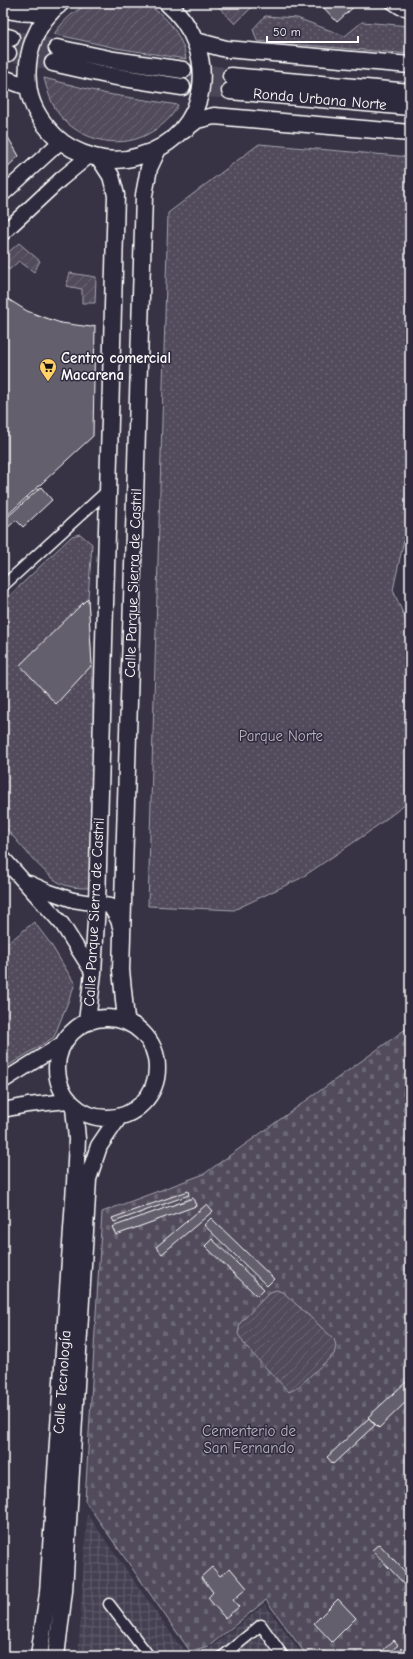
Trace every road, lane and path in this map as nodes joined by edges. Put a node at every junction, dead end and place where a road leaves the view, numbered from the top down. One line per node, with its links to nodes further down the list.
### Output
1 (167, 3): 6 (main road)
2 (391, 3): 5 (street)
3 (59, 4): 4 (main road); 10 (main road)
4 (3, 8)
5 (410, 11)
6 (196, 41): 7 (main road); 16 (main road)
7 (410, 64)
8 (183, 70): 11 (main road)
9 (3, 78): 10 (main road)
10 (28, 87): 15 (main road)
11 (182, 87)
12 (410, 92): 13 (main road, Ronda Urbana Norte)
13 (410, 107)
14 (410, 133): 16 (main road)
15 (60, 142): 17 (main road); 18 (street)
16 (163, 145): 17 (main road); 25 (main road, Calle Parque Sierra de Castril)
17 (95, 158): 19 (street); 20 (main road, Calle Parque Sierra de Castril)
18 (3, 194)
19 (3, 233)
20 (108, 490): 21 (street); 24 (main road, Calle Parque Sierra de Castril)
21 (3, 586)
22 (3, 858): 23 (street)
23 (23, 880): 24 (street); 26 (street)
24 (97, 903): 25 (street); 26 (main road, Calle Parque Sierra de Castril)
25 (123, 936): 27 (main road, Calle Parque Sierra de Castril)
26 (93, 972): 28 (main road, Calle Parque Sierra de Castril)
27 (126, 1020): 28 (main road); 33 (main road)
28 (87, 1021): 29 (main road)
29 (62, 1044): 30 (street); 31 (main road)
30 (3, 1081)
31 (71, 1104): 32 (street); 33 (main road); 35 (main road, Calle Tecnología)
32 (3, 1110)
33 (118, 1118): 36 (main road, Calle Tecnología)
34 (109, 1604): 37 (street)
35 (39, 1656)
36 (56, 1656)
37 (149, 1656)
38 (223, 1656): 39 (street)
39 (283, 1656)

